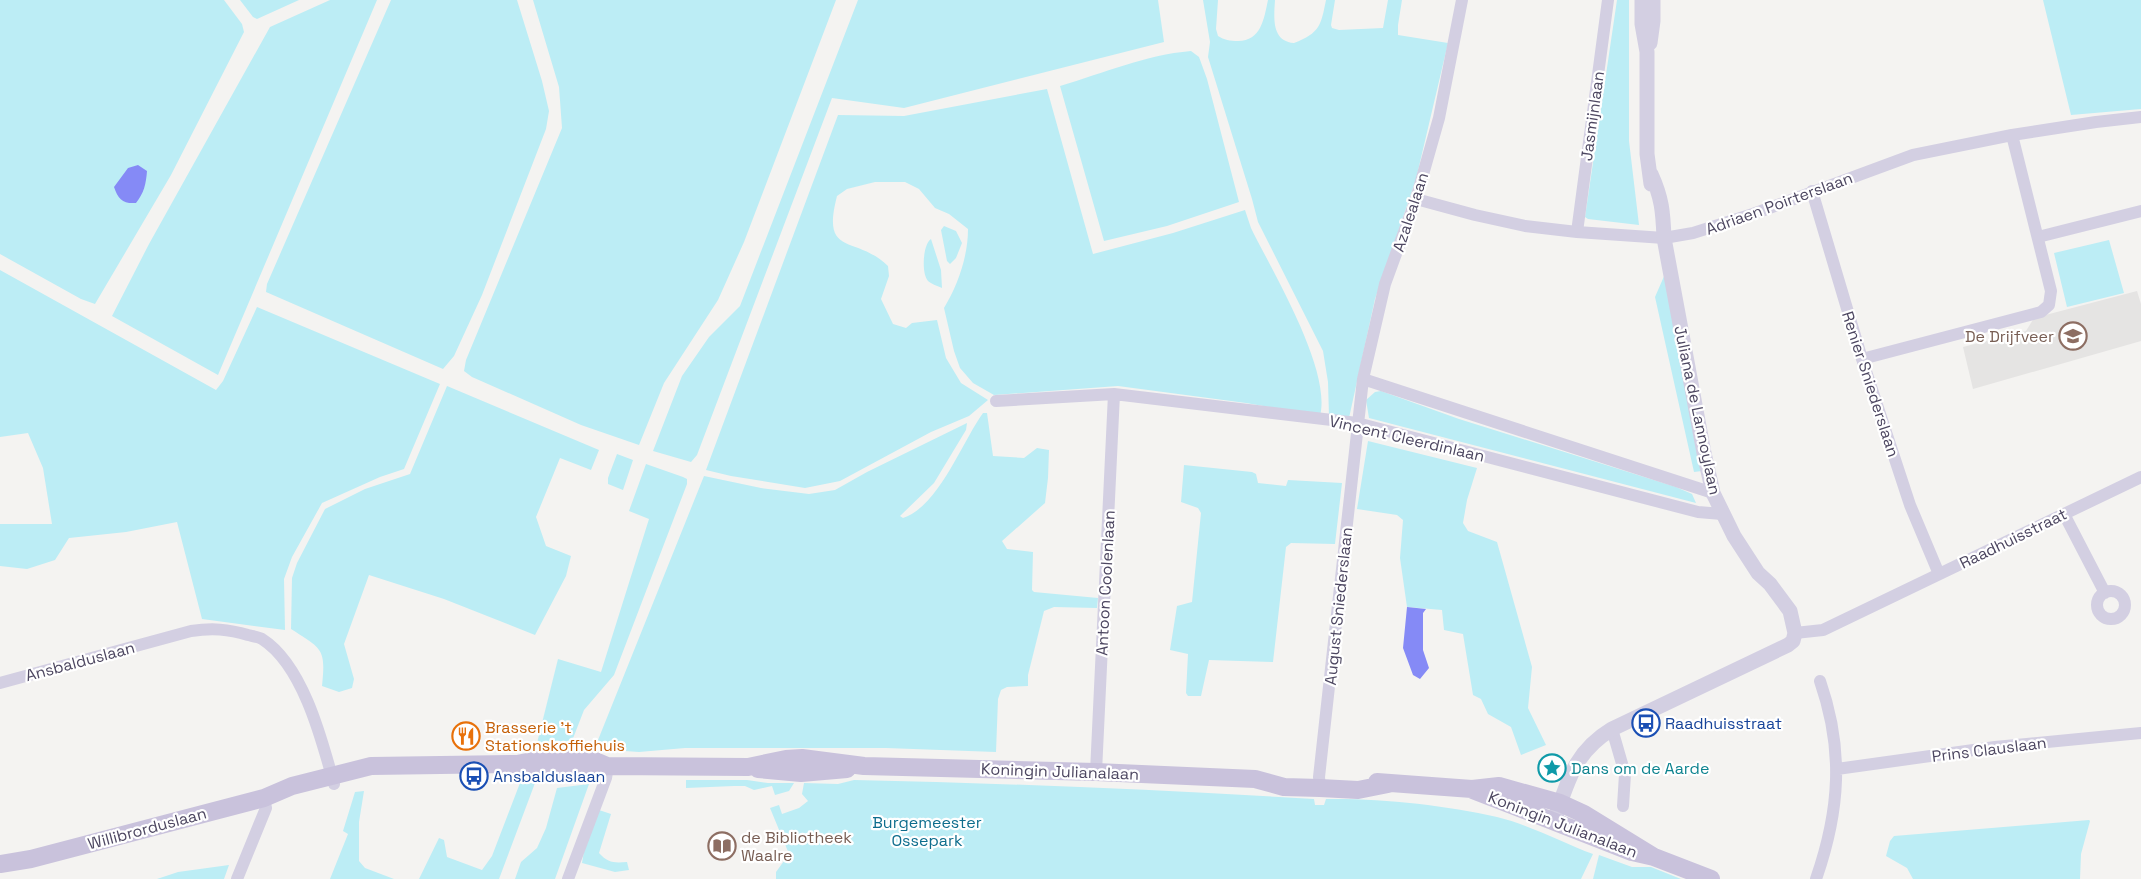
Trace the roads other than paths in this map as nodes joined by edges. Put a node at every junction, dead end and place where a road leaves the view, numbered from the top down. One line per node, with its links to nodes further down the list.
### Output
1 (1462, 0): 9 (street, Azalealaan)
2 (1608, 0): 11 (street, Jasmijnlaan)
3 (1642, 0): 5 (street, Juliana de Lannoylaan)
4 (1653, 0): 5 (street, Juliana de Lannoylaan)
5 (1647, 52): 13 (street, Juliana de Lannoylaan)
6 (2141, 117): 7 (street, Adriaen Poirterslaan)
7 (2012, 135): 8 (street, Adriaen Poirterslaan); 12 (street)
8 (1812, 192): 13 (street, Adriaen Poirterslaan); 14 (street, Renier Sniederslaan)
9 (1416, 199): 11 (street, Adriaen Poirterslaan); 15 (street, Azalealaan)
10 (2141, 211): 12 (street)
11 (1577, 232): 13 (street, Adriaen Poirterslaan)
12 (2038, 237): 14 (street)
13 (1664, 238): 20 (street, Juliana de Lannoylaan)
14 (1862, 359): 23 (street, Renier Sniederslaan)
15 (1363, 379): 18 (street, Azalealaan); 20 (street)
16 (1114, 394): 17 (street, Vincent Cleerdinlaan); 18 (street, Vincent Cleerdinlaan); 32 (street, Antoon Coolenlaan)
17 (996, 401)
18 (1357, 423): 21 (street, Vincent Cleerdinlaan); 34 (street, August Sniederslaan)
19 (2141, 477): 22 (street, Raadhuisstraat)
20 (1713, 492): 21 (street, Juliana de Lannoylaan)
21 (1722, 514): 25 (street, Juliana de Lannoylaan)
22 (2064, 514): 23 (street, Raadhuisstraat); 24 (street)
23 (1939, 574): 25 (street, Raadhuisstraat)
24 (2105, 593)
25 (1795, 633): 28 (street)
26 (1820, 681): 31 (street)
27 (0, 683): 33 (street, Ansbalduslaan)
28 (1612, 729): 37 (street); 38 (street)
29 (2141, 733): 31 (street, Prins Clauslaan)
30 (608, 766): 32 (main road, Koningin Julianalaan); 33 (main road, Willibrorduslaan); 45 (street)
31 (1837, 769): 47 (street)
32 (1096, 772): 34 (main road, Koningin Julianalaan)
33 (333, 780): 36 (main road, Willibrorduslaan)
34 (1320, 783): 35 (main road, Koningin Julianalaan)
35 (1472, 789): 37 (main road, Koningin Julianalaan); 39 (main road, Koningin Julianalaan)
36 (264, 798): 41 (main road, Willibrorduslaan); 44 (street)
37 (1560, 803): 39 (street); 40 (main road, Koningin Julianalaan)
38 (1623, 806)
39 (1554, 821): 40 (main road, Koningin Julianalaan)
40 (1654, 857): 46 (main road, Koningin Julianalaan)
41 (31, 858): 42 (main road, Willibrorduslaan); 43 (main road, Willibrorduslaan)
42 (0, 864)
43 (0, 871)
44 (238, 879)
45 (568, 879)
46 (1711, 879)
47 (1816, 879)

